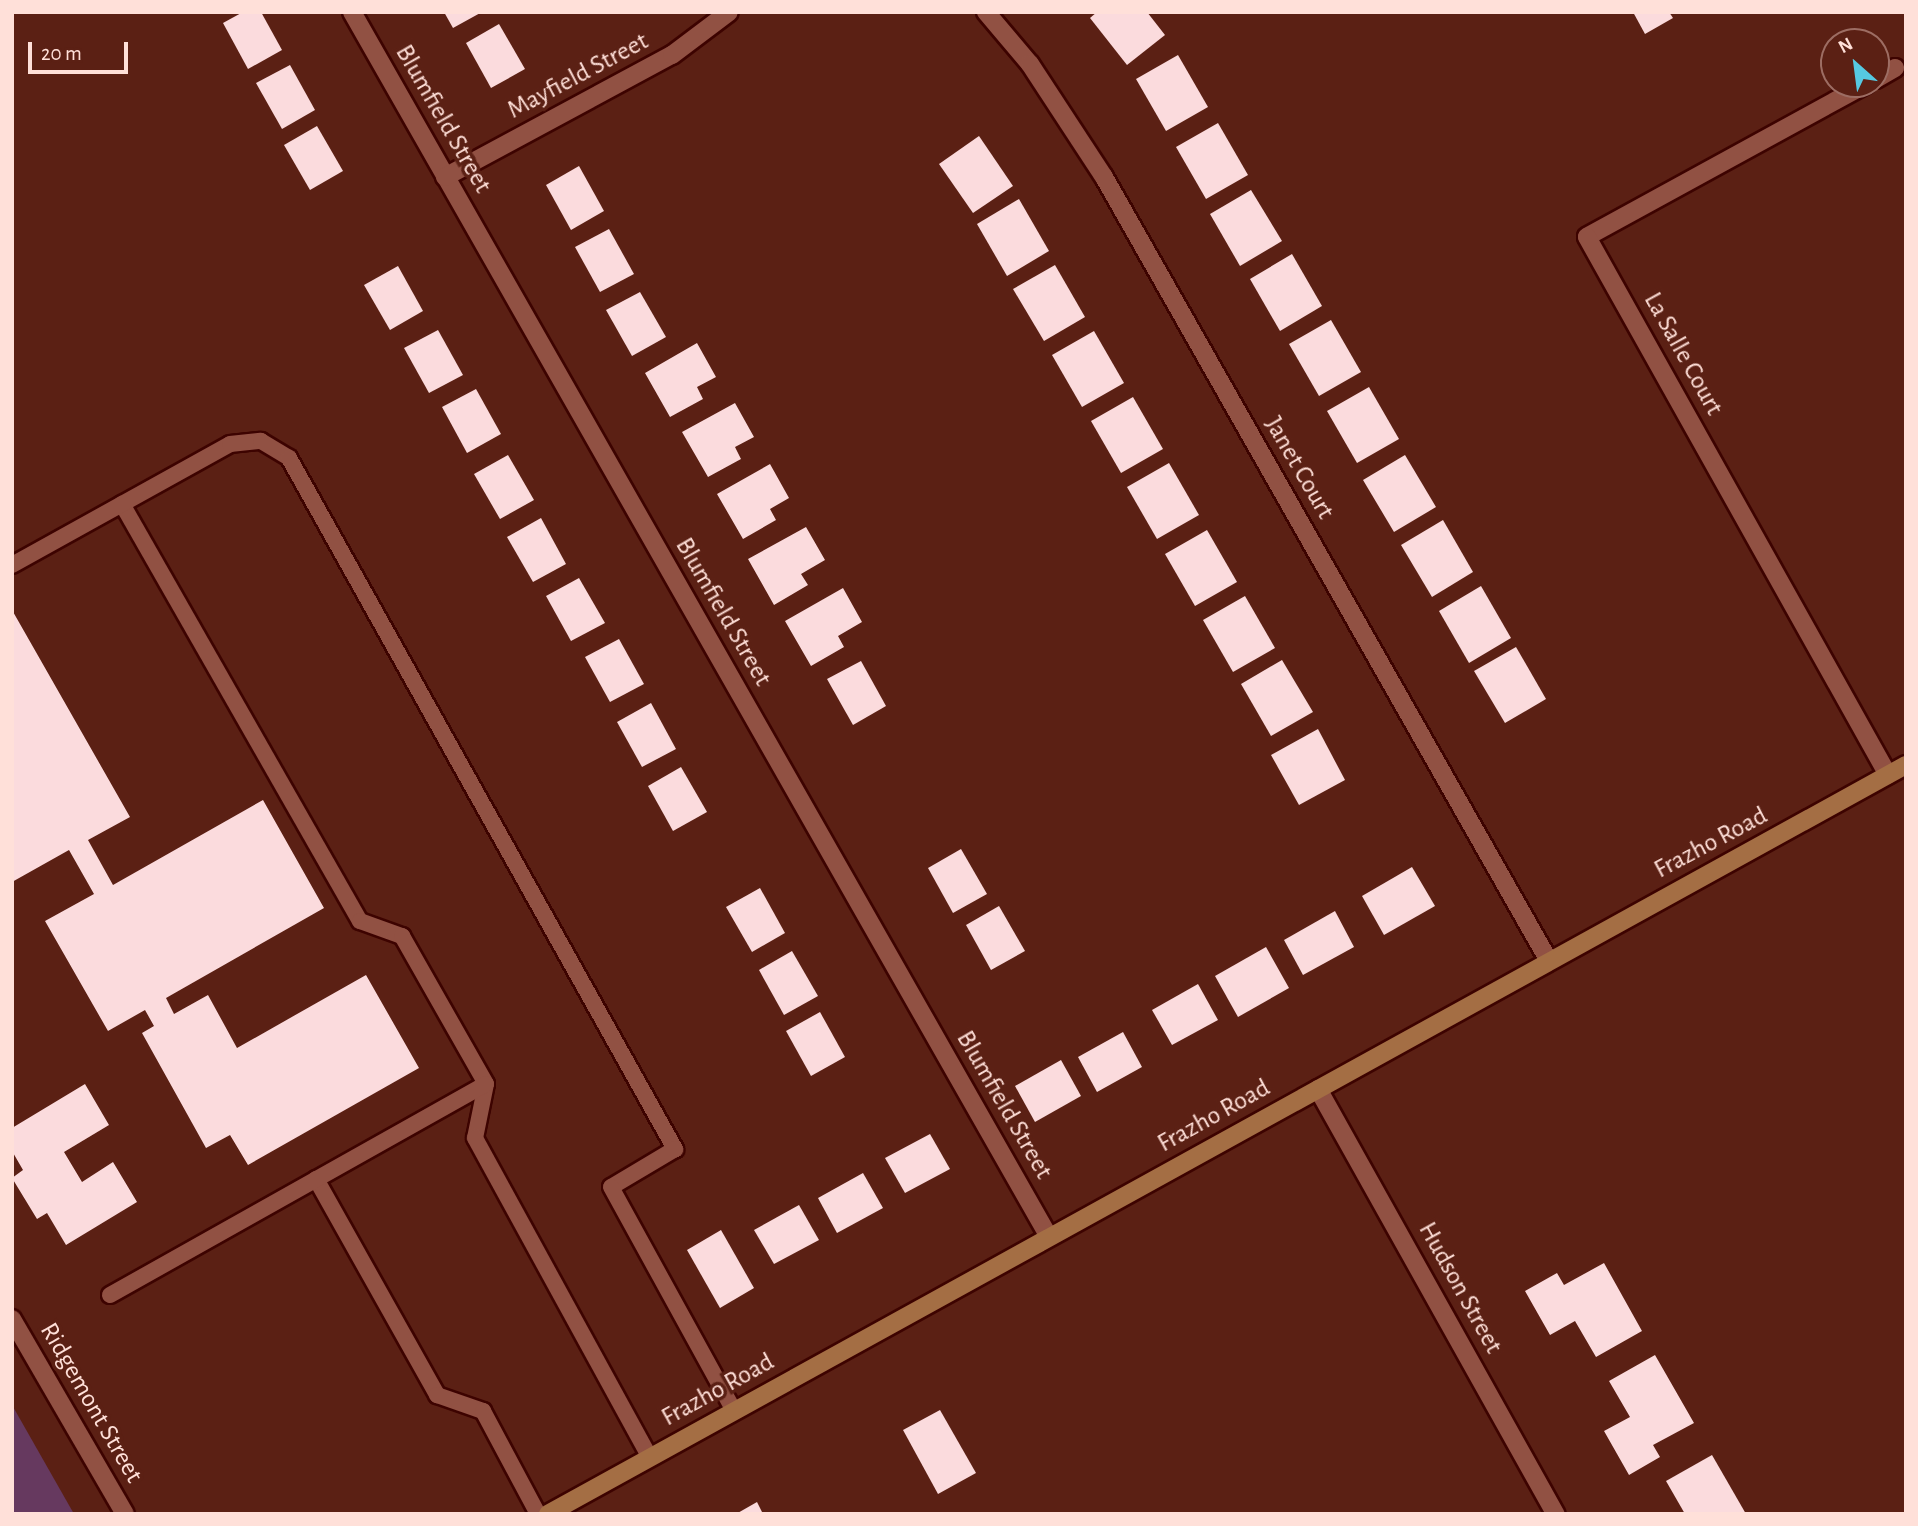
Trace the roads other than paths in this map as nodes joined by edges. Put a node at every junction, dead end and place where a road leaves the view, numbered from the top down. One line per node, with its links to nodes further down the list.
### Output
1 (352, 12): 7 (street, Blumfield Street)
2 (729, 12): 7 (street, Mayfield Street)
3 (986, 12): 12 (street, Janet Court)
4 (1895, 68): 5 (street)
5 (1890, 71)
6 (1840, 98): 11 (street, La Salle Court)
7 (445, 177): 16 (street, Blumfield Street)
8 (122, 504): 9 (lane); 13 (lane); 19 (lane)
9 (12, 565)
10 (1906, 765): 11 (street, Frazho Road)
11 (1888, 775): 12 (street, Frazho Road)
12 (1549, 961): 14 (street, Frazho Road)
13 (486, 1084): 15 (lane); 20 (lane)
14 (1318, 1088): 16 (street, Frazho Road); 24 (street, Hudson Street)
15 (316, 1179): 17 (lane); 22 (lane)
16 (1049, 1237): 19 (street, Frazho Road)
17 (110, 1295)
18 (12, 1318): 21 (street, Ridgemont Street)
19 (734, 1411): 20 (street, Frazho Road)
20 (650, 1457): 23 (street, Frazho Road)
21 (125, 1514)
22 (538, 1514)
23 (548, 1514)
24 (1556, 1514)

